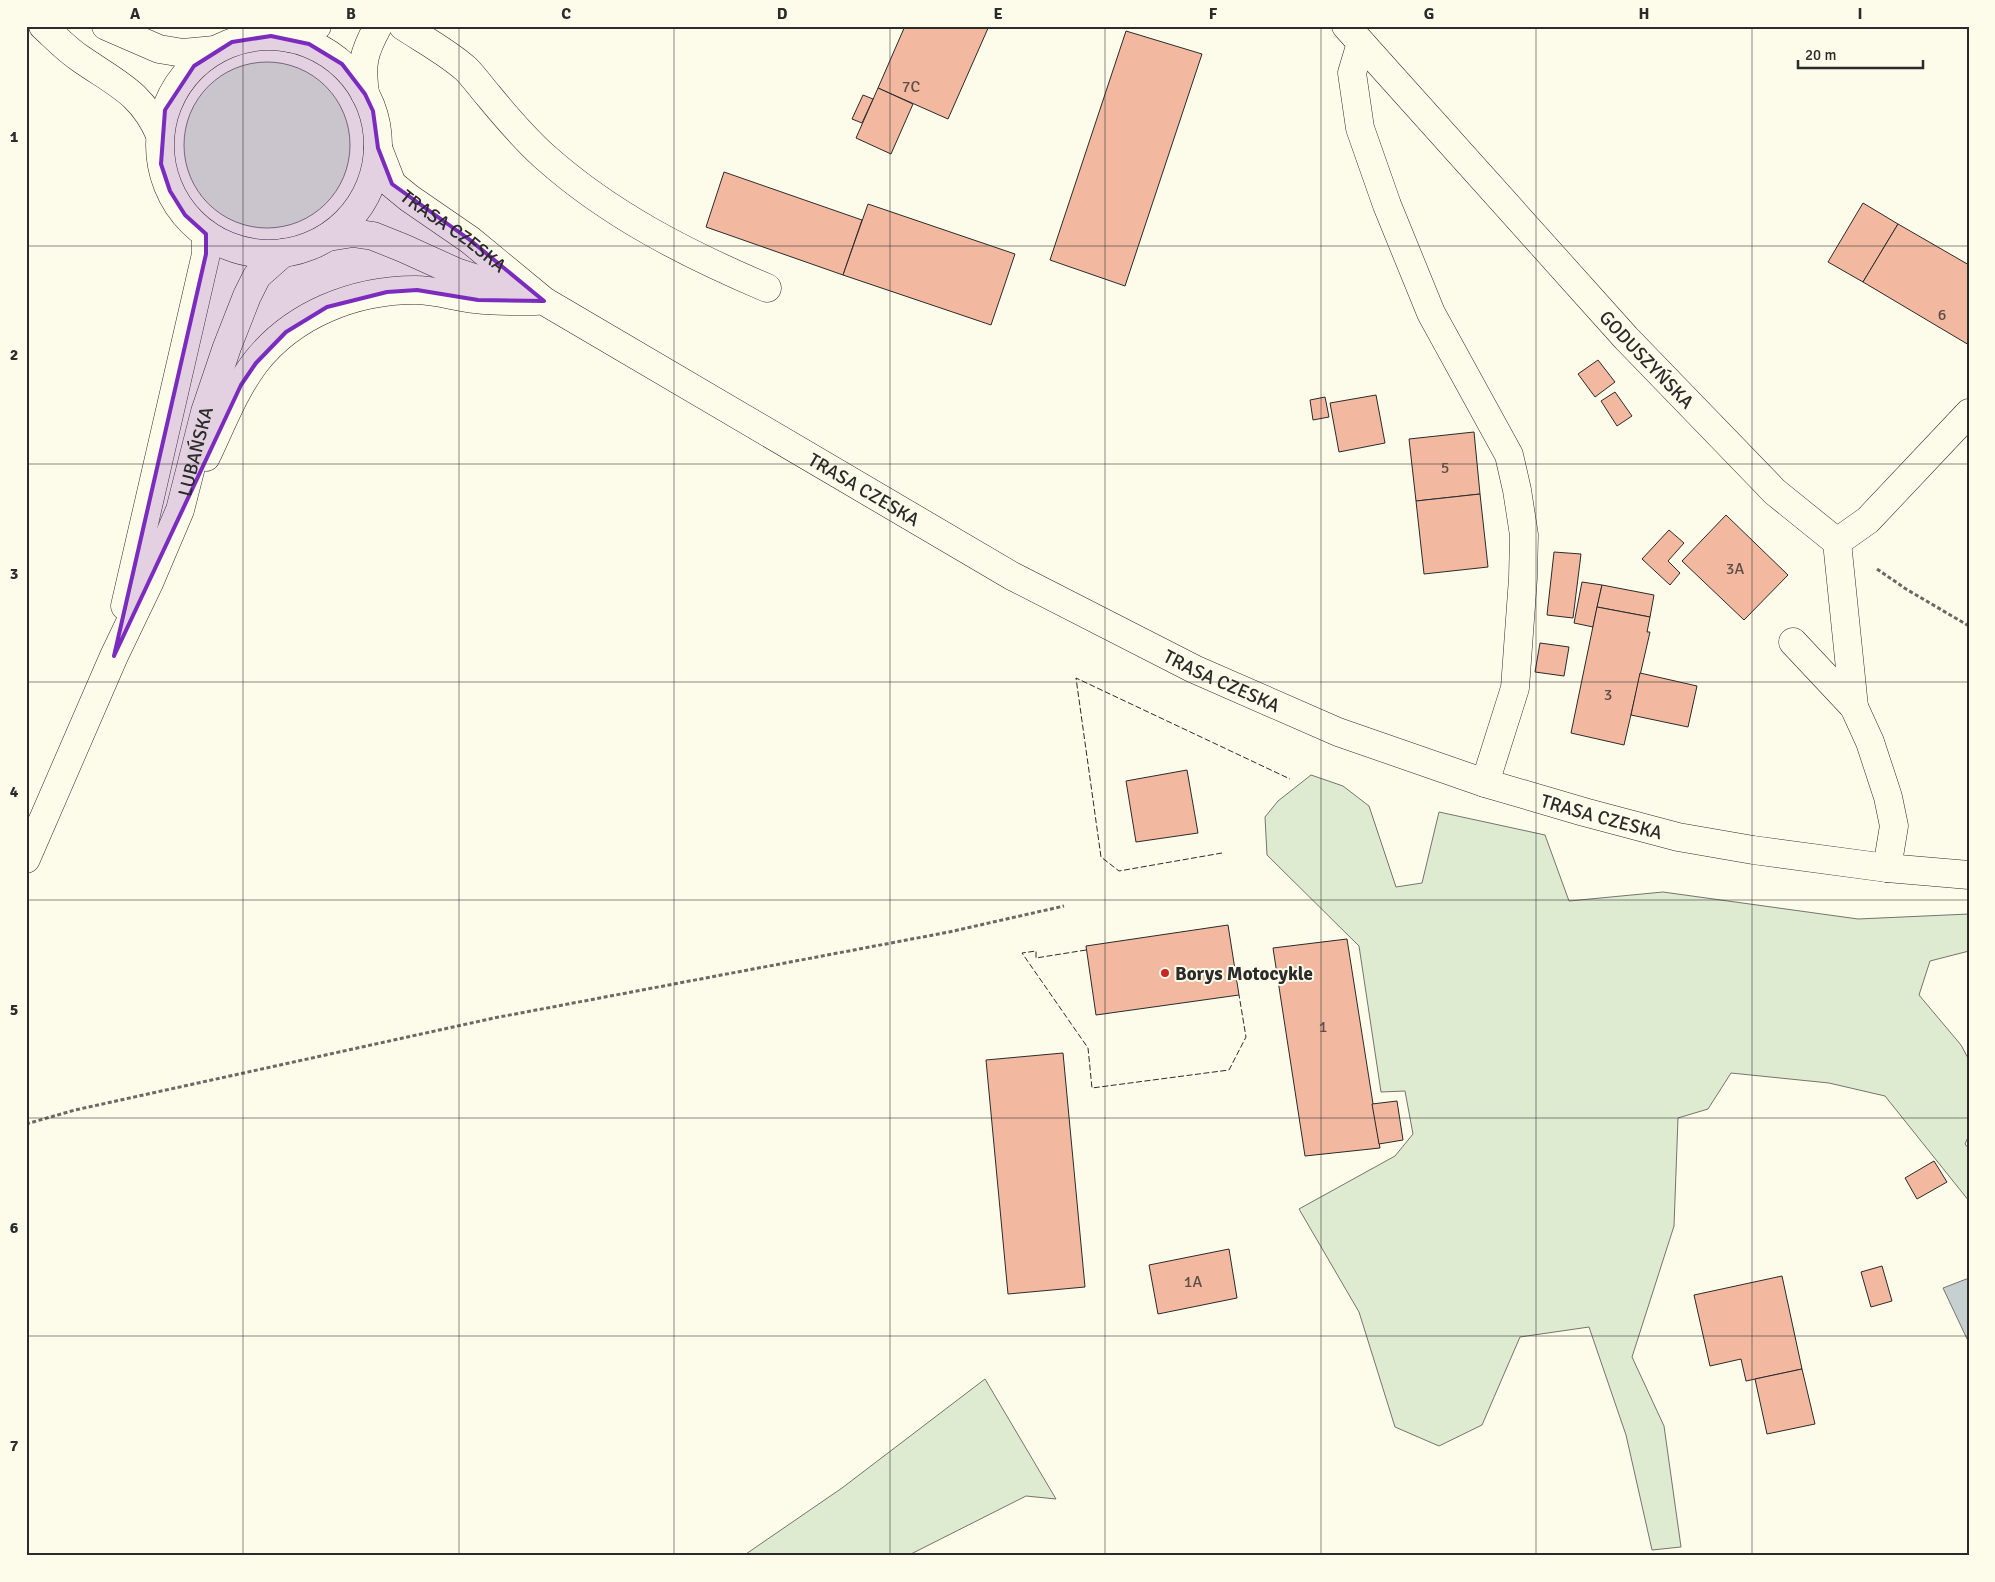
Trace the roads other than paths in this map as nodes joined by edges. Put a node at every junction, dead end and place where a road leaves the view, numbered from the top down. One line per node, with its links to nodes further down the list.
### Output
1 (43, 26): 10 (main road)
2 (106, 26): 8 (main road)
3 (317, 26): 7 (main road)
4 (378, 26): 9 (main road)
5 (403, 26): 15 (main road)
6 (1353, 35): 19 (main road, GODUSZYŃSKA); 23 (main road)
7 (290, 38): 8 (main road); 9 (main road)
8 (215, 50): 10 (main road)
9 (365, 94): 11 (main road)
10 (160, 135): 12 (main road)
11 (378, 148): 13 (main road); 16 (main road, TRASA CZESKA)
12 (206, 234): 14 (main road); 21 (main road, LUBAŃSKA)
13 (328, 237): 14 (main road); 16 (main road, TRASA CZESKA)
14 (283, 253): 18 (main road, LUBAŃSKA)
15 (767, 288)
16 (544, 302): 18 (main road); 23 (main road, TRASA CZESKA)
17 (1969, 413): 19 (main road)
18 (180, 510): 21 (main road, LUBAŃSKA)
19 (1837, 542): 22 (main road)
20 (1792, 642): 22 (main road)
21 (114, 656): 24 (main road, LUBAŃSKA)
22 (1854, 708): 25 (main road)
23 (1485, 782): 25 (main road, TRASA CZESKA)
24 (26, 859)
25 (1887, 868): 26 (main road, TRASA CZESKA)
26 (1969, 875)

